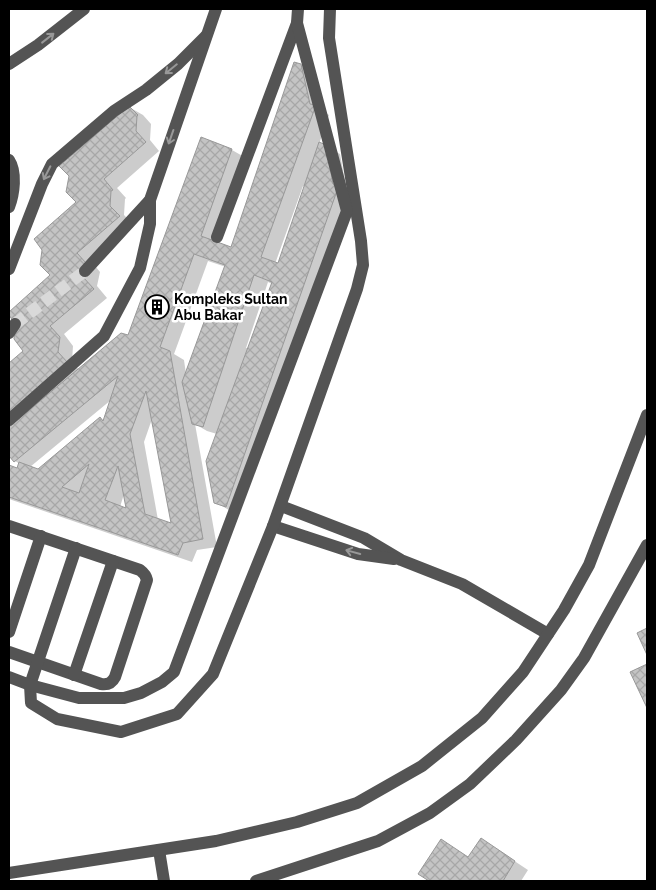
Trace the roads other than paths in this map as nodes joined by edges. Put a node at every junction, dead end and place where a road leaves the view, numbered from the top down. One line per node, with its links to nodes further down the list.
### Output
1 (84, 9): 7 (street, one-way to 1)
2 (216, 9): 6 (street)
3 (298, 9): 5 (street)
4 (330, 9): 17 (street)
5 (297, 23): 11 (street); 31 (street)
6 (206, 36): 9 (street, one-way to 9); 12 (street, one-way to 12)
7 (9, 64)
8 (9, 160): 10 (street)
9 (150, 200): 13 (street); 15 (street)
10 (9, 207)
11 (217, 237)
12 (9, 269)
13 (85, 271)
14 (647, 415): 16 (street)
15 (9, 420)
16 (641, 449): 26 (street)
17 (281, 506): 19 (street); 23 (street)
18 (9, 526): 20 (street)
19 (273, 526): 23 (street, one-way to 19); 31 (street)
20 (41, 536): 22 (street); 25 (street)
21 (647, 545): 35 (street)
22 (76, 548): 24 (street); 28 (street)
23 (401, 560): 26 (street)
24 (112, 561): 29 (street); 29 (street)
25 (9, 632)
26 (548, 634): 32 (street)
27 (9, 652): 28 (street)
28 (37, 662): 29 (street); 31 (street)
29 (74, 675)
30 (9, 677): 31 (street)
31 (30, 685)
32 (159, 850): 33 (street); 34 (street)
33 (9, 873)
34 (164, 881)
35 (256, 881)

